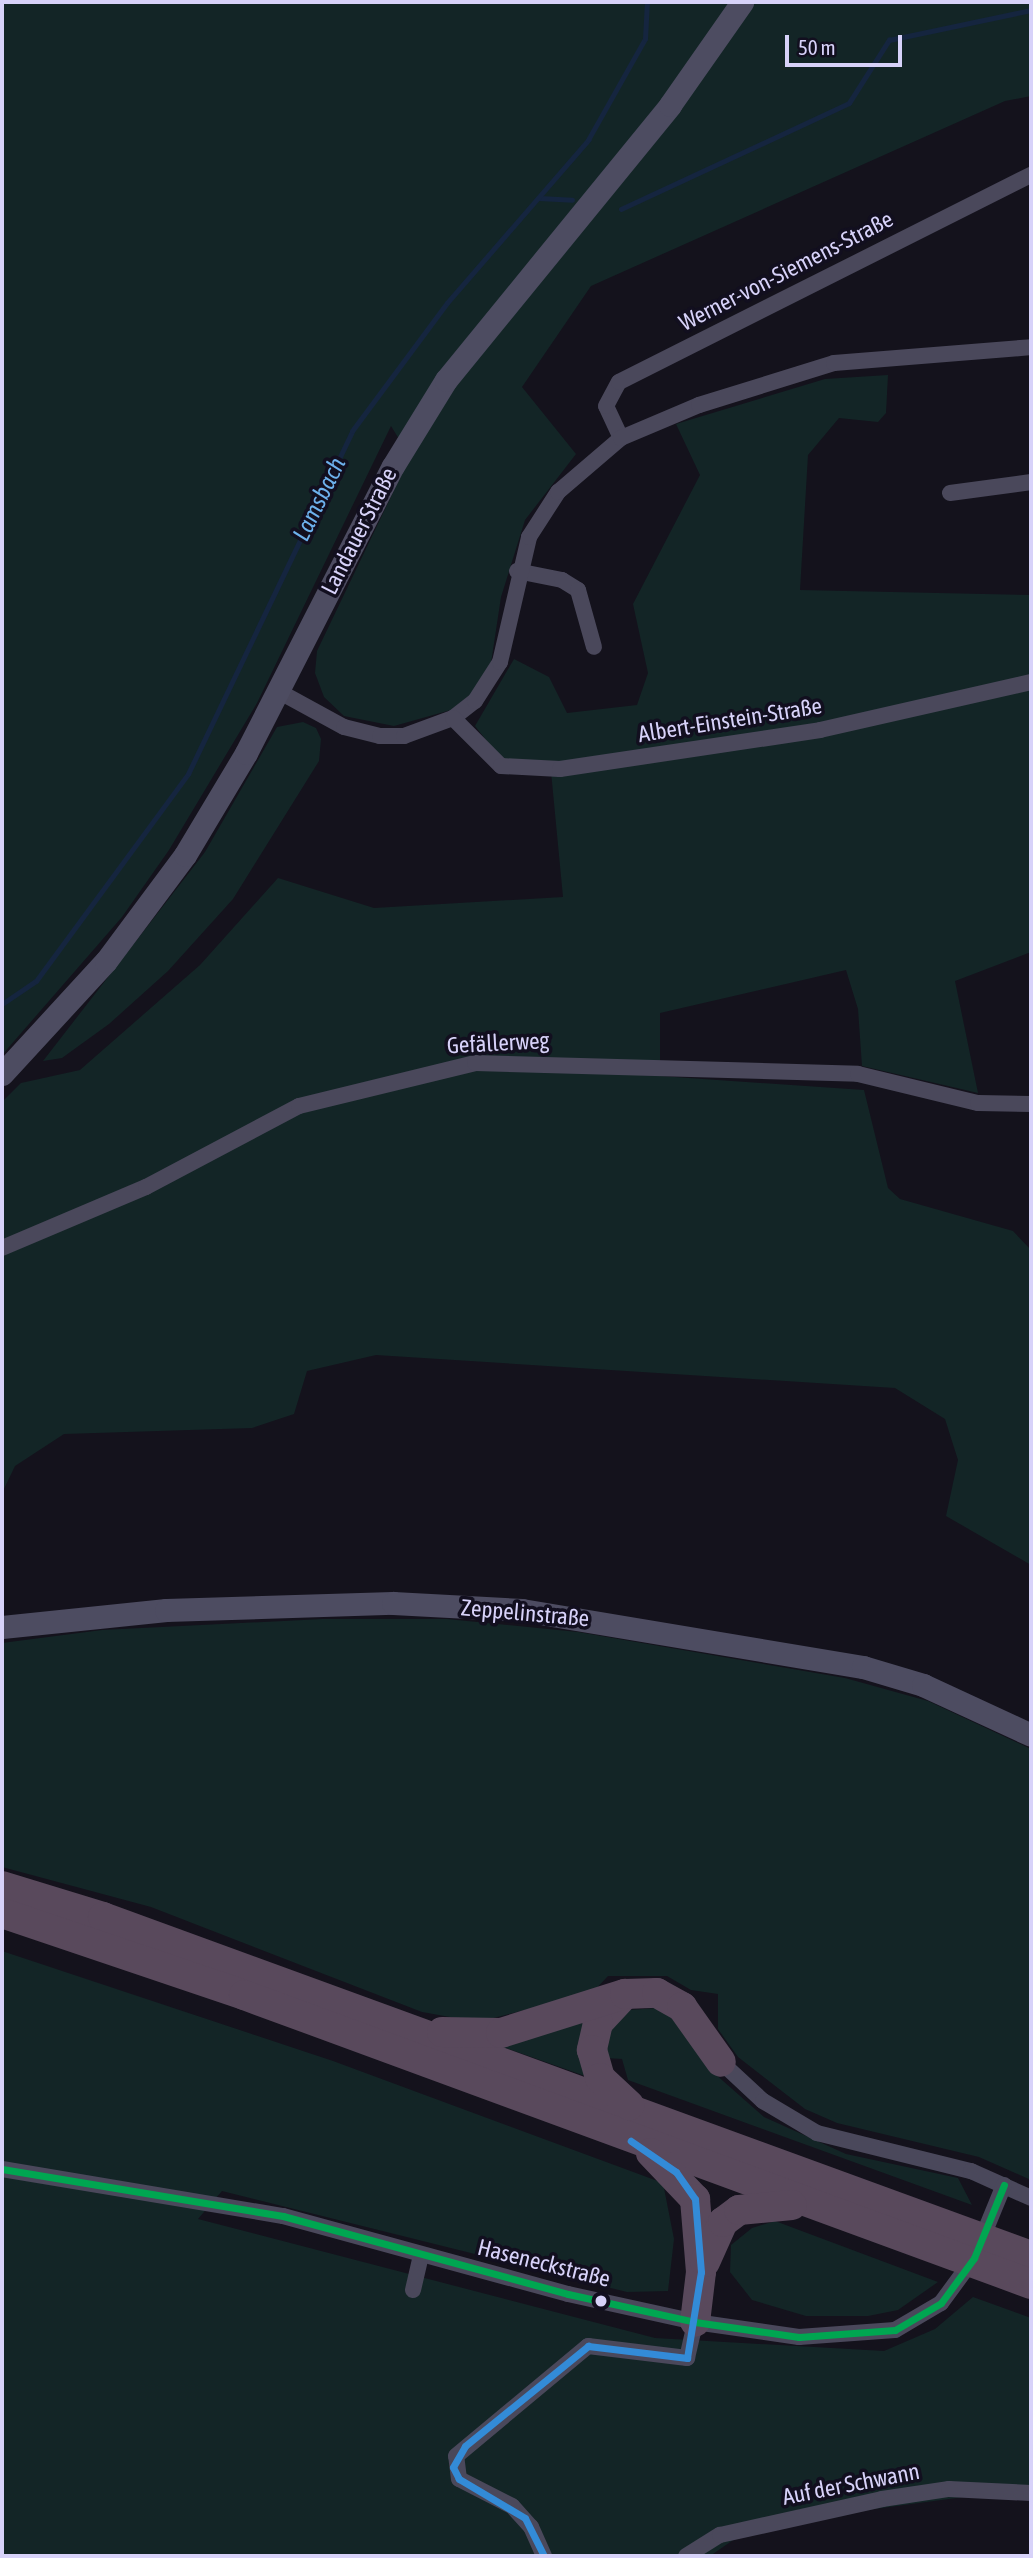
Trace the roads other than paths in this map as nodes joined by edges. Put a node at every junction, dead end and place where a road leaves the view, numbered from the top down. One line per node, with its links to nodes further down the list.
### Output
1 (742, 2): 10 (main road, Landauer Straße)
2 (1031, 175): 4 (street, Werner-von-Siemens-Straße)
3 (1031, 347): 4 (street)
4 (621, 438): 7 (street)
5 (1031, 482): 6 (street)
6 (950, 493)
7 (517, 571): 8 (street); 11 (street)
8 (594, 647)
9 (1031, 682): 11 (street, Albert-Einstein-Straße)
10 (278, 691): 11 (street); 12 (main road, Landauer Straße)
11 (453, 718)
12 (2, 1074)
13 (1031, 1104): 14 (street, Gefällerweg)
14 (2, 1248)
15 (2, 1628): 16 (main road, Zeppelinstraße)
16 (1031, 1735)
17 (2, 1886): 20 (highway)
18 (2, 1913): 23 (highway)
19 (625, 1994): 20 (highway); 21 (highway); 22 (highway)
20 (384, 2020): 22 (highway)
21 (721, 2062): 25 (street)
22 (661, 2122): 28 (highway)
23 (622, 2135): 27 (highway); 31 (highway)
24 (2, 2169): 29 (street, Haseneckstraße)
25 (1004, 2185): 26 (street); 34 (street, Haseneckstraße)
26 (1031, 2198)
27 (830, 2211): 28 (highway); 31 (highway)
28 (939, 2237): 30 (highway); 32 (highway)
29 (421, 2255): 33 (street); 34 (street, Haseneckstraße)
30 (1031, 2256)
31 (701, 2272): 34 (highway)
32 (1031, 2284)
33 (412, 2290)
34 (695, 2322): 36 (street)
35 (1031, 2493): 37 (street, Auf der Schwann)
36 (544, 2556)
37 (686, 2556)

